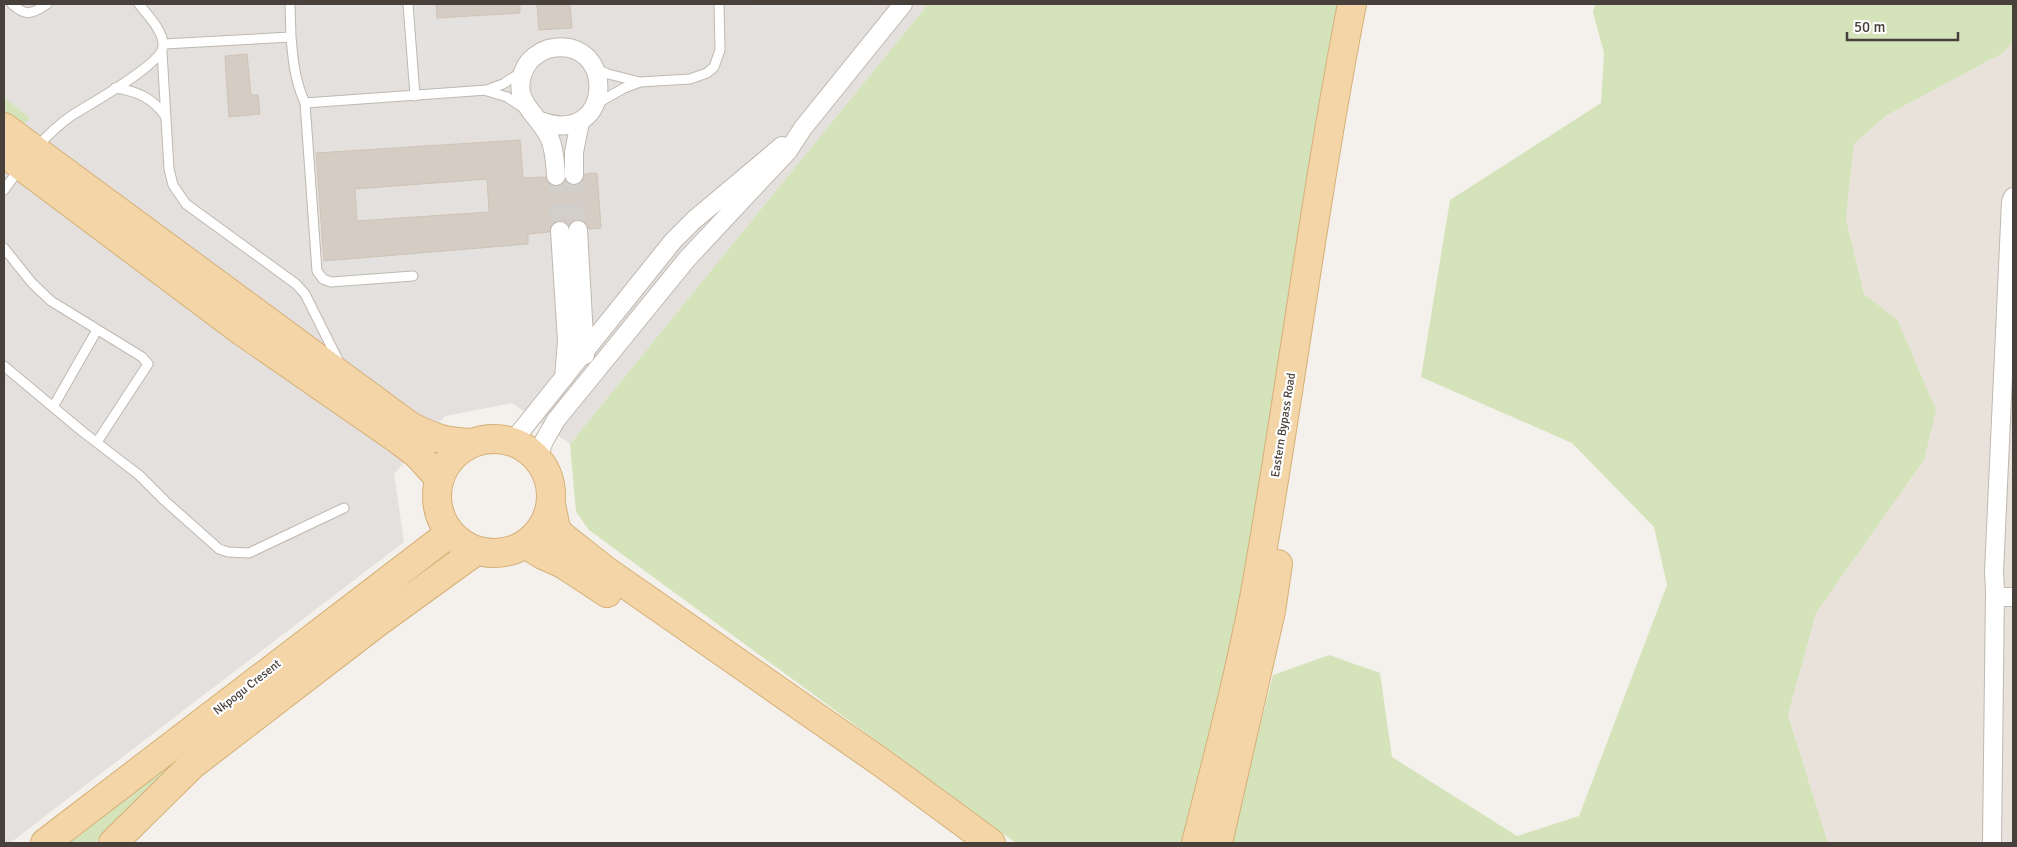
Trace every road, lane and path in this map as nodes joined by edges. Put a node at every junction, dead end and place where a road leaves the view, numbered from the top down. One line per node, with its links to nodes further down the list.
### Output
1 (12, 4): 2 (lane)
2 (47, 4)
3 (139, 4): 11 (lane)
4 (290, 4): 10 (lane)
5 (408, 4): 17 (lane)
6 (719, 4): 14 (lane)
7 (903, 4): 24 (street)
8 (1352, 4): 57 (main road, Eastern Bypass Road)
9 (1367, 4): 58 (main road, Eastern Bypass Road)
10 (291, 36): 11 (lane); 18 (lane)
11 (163, 48): 15 (lane); 20 (lane)
12 (594, 68): 13 (street); 14 (lane); 19 (street)
13 (525, 69): 16 (lane); 21 (street)
14 (640, 82): 19 (lane)
15 (115, 88): 20 (lane); 25 (lane)
16 (487, 90): 17 (lane); 21 (lane)
17 (415, 96): 18 (lane)
18 (305, 103): 33 (lane)
19 (596, 104): 22 (street)
20 (166, 117): 38 (lane)
21 (536, 117): 22 (street); 27 (street)
22 (580, 122): 26 (street)
23 (4, 127): 25 (main road)
24 (803, 128): 35 (street); 39 (street)
25 (20, 156): 28 (lane); 38 (main road); 45 (main road)
26 (574, 175)
27 (556, 176)
28 (4, 190)
29 (2013, 197): 51 (street)
30 (578, 230): 35 (street)
31 (560, 231): 37 (street)
32 (4, 248): 34 (lane)
33 (413, 276)
34 (97, 330): 40 (lane); 42 (lane)
35 (586, 351): 37 (street); 39 (street)
36 (4, 366): 40 (lane)
37 (564, 379): 41 (street)
38 (348, 380): 43 (main road)
39 (583, 386): 44 (street)
40 (53, 406): 42 (lane)
41 (513, 441): 43 (main road); 44 (main road)
42 (97, 442): 47 (lane)
43 (472, 442): 45 (main road)
44 (537, 459): 46 (main road)
45 (439, 478): 48 (main road)
46 (550, 504): 49 (main road); 56 (main road)
47 (344, 508)
48 (450, 532): 50 (main road); 53 (main road, Nkpogu Cresent)
49 (525, 544): 50 (main road); 55 (main road)
50 (476, 551): 54 (main road)
51 (1995, 597): 52 (street); 59 (street)
52 (2013, 597)
53 (45, 843)
54 (113, 843)
55 (964, 843)
56 (991, 843)
57 (1196, 843)
58 (1218, 843)
59 (1992, 843)

